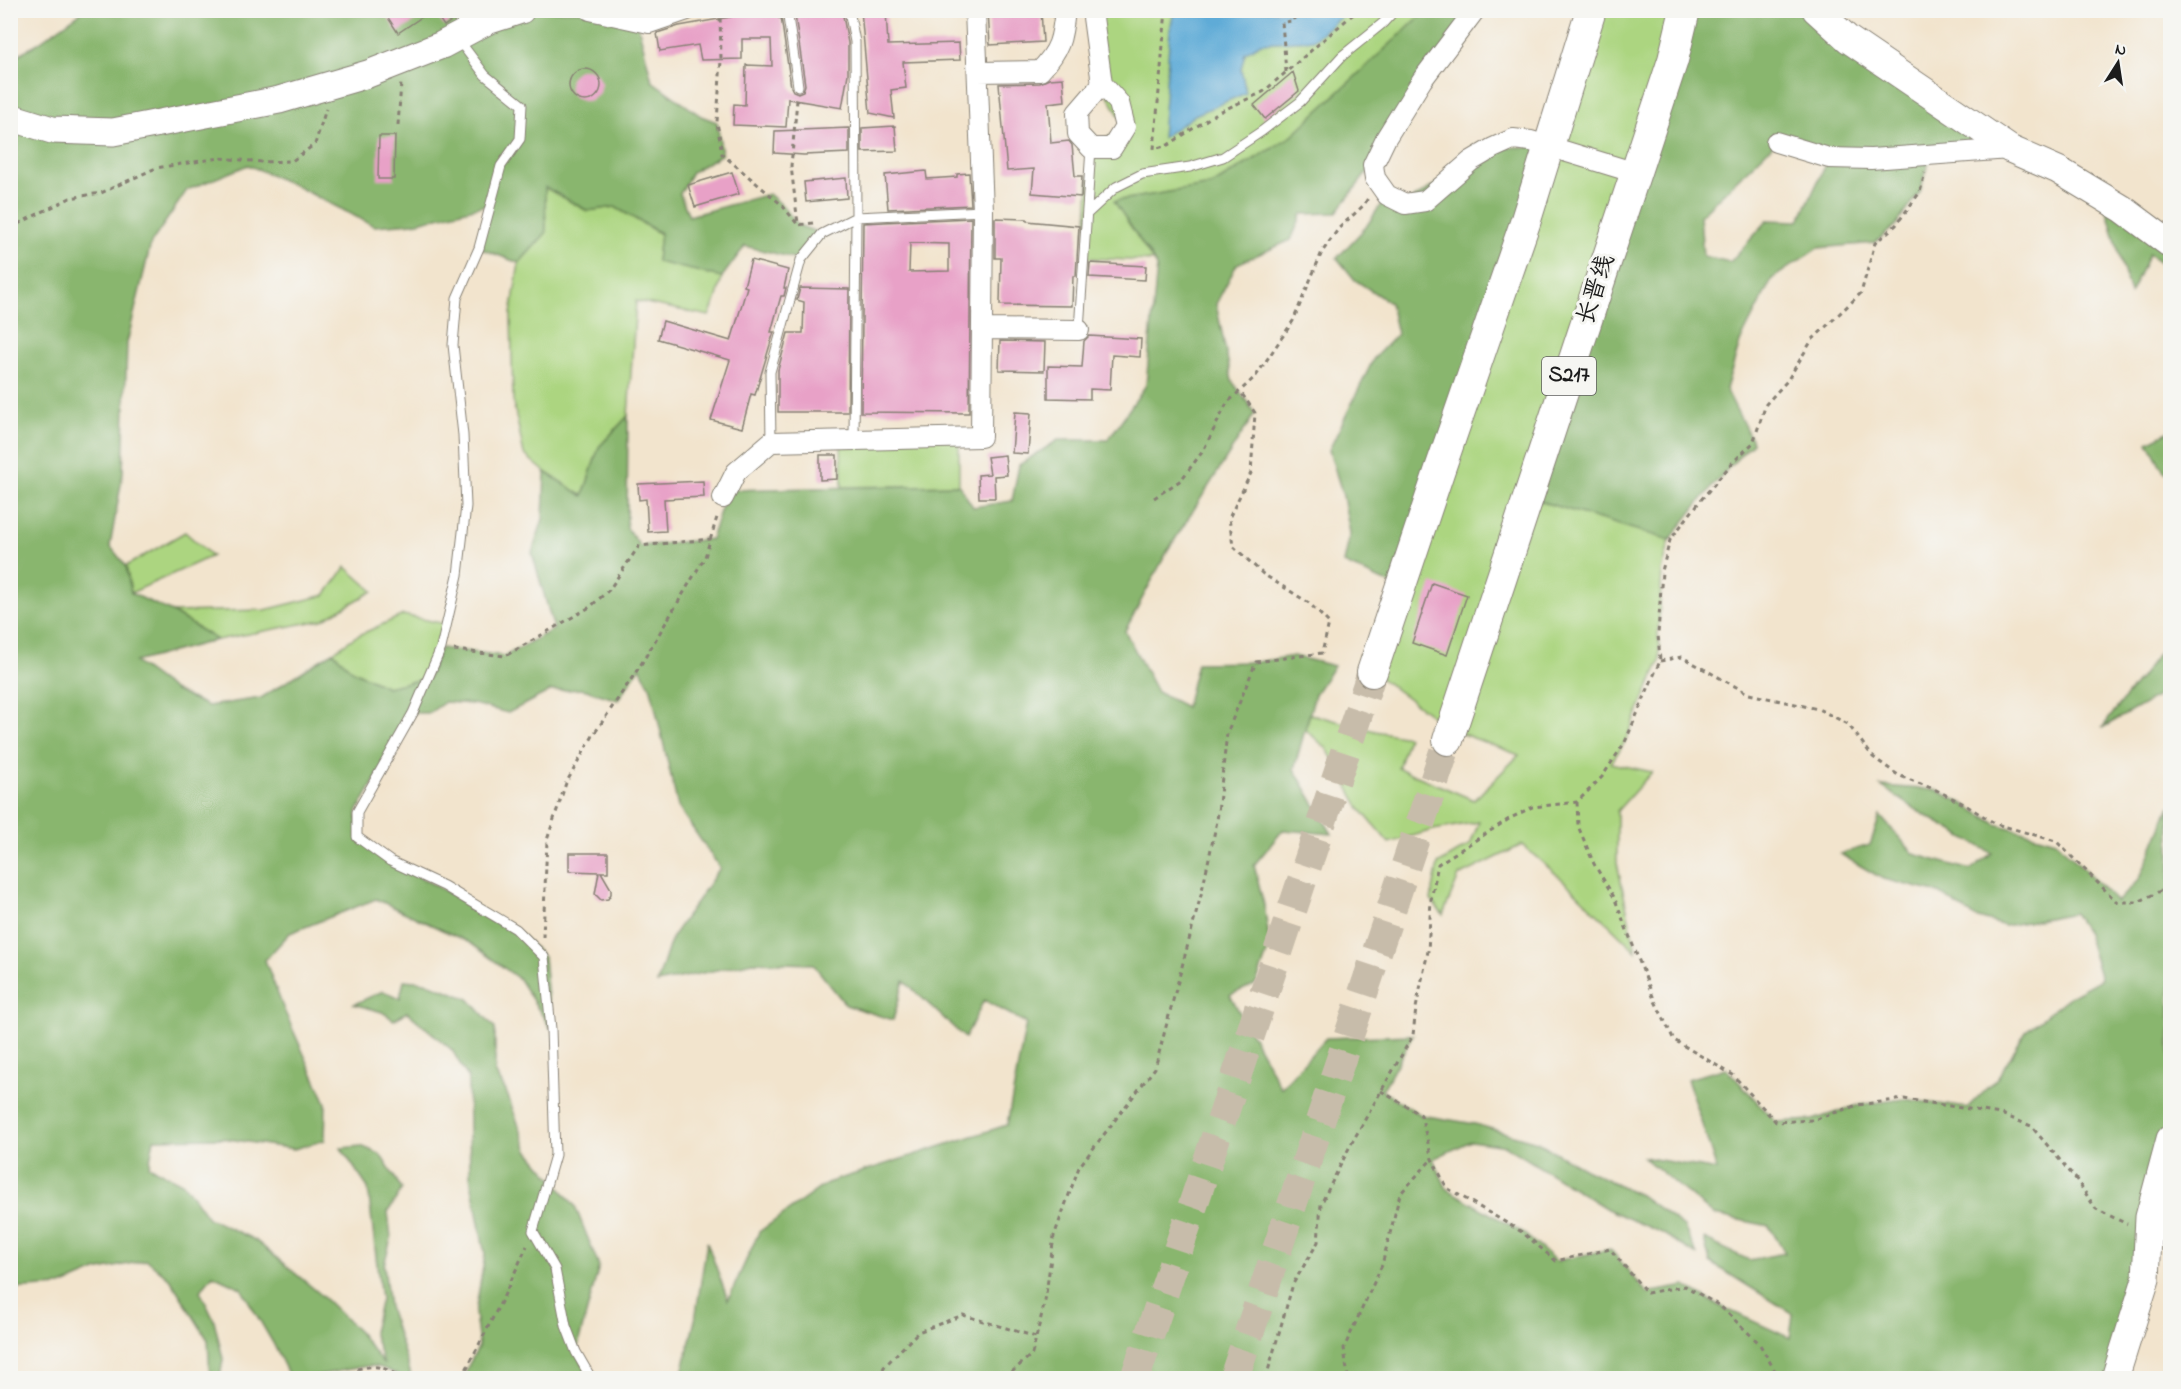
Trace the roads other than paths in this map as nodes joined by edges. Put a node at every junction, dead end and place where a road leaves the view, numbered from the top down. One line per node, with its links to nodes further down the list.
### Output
1 (521, 10): 14 (main road)
2 (590, 10): 3 (street)
3 (687, 10)
4 (787, 10): 17 (lane)
5 (849, 10): 26 (lane)
6 (975, 10): 15 (street)
7 (1065, 10): 15 (street)
8 (1092, 10): 16 (street)
9 (1395, 10): 25 (lane)
10 (1475, 10): 20 (street)
11 (1591, 10): 20 (main road)
12 (1686, 10): 23 (main road, 长晋线 / S217)
13 (1816, 10): 22 (main road)
14 (456, 38): 18 (main road); 36 (lane)
15 (978, 72): 24 (street)
16 (1102, 84): 21 (street); 21 (street)
17 (798, 86)
18 (10, 117)
19 (1776, 142): 22 (street)
20 (1549, 146): 23 (street); 33 (main road)
21 (1091, 148): 25 (lane)
22 (2010, 149): 27 (main road)
23 (1636, 173): 34 (main road, 长晋线 / S217)
24 (983, 211): 26 (lane); 28 (street)
25 (1088, 213): 29 (lane)
26 (856, 217): 30 (lane); 31 (lane)
27 (2170, 244)
28 (982, 329): 29 (street); 30 (street)
29 (1079, 330)
30 (854, 439): 31 (street)
31 (771, 442): 32 (street)
32 (723, 498)
33 (1372, 672)
34 (1448, 740)
35 (2170, 1140): 37 (main road)
36 (591, 1378)
37 (2115, 1378)

